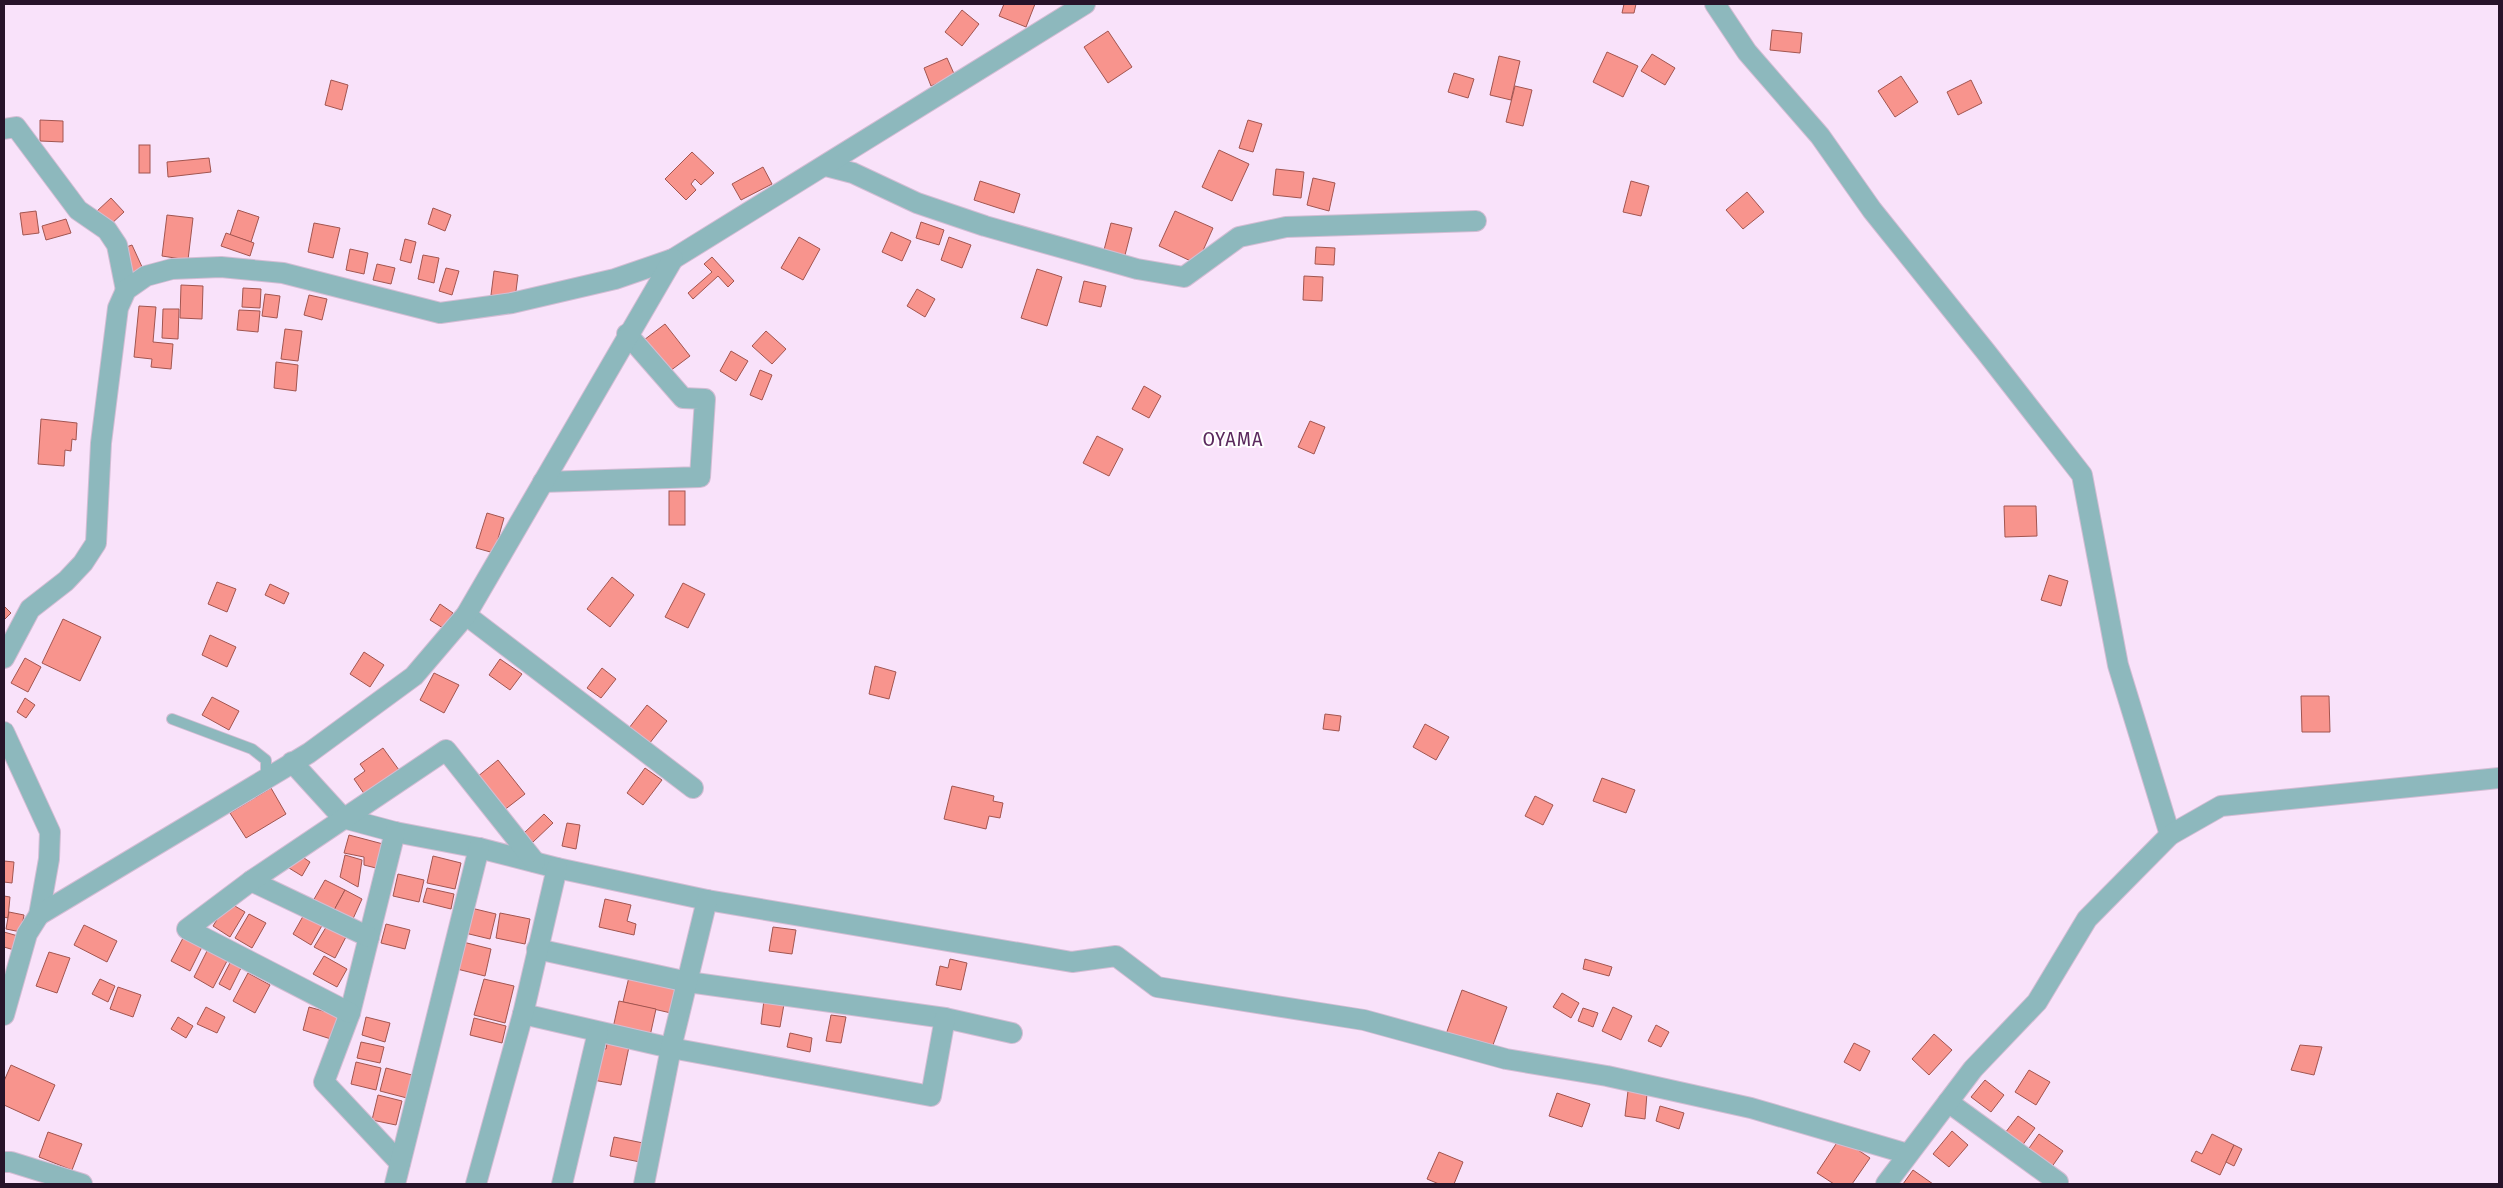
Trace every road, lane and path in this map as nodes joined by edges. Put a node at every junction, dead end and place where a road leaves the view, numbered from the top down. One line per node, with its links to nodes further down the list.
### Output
1 (1085, 4): 4 (street)
2 (1715, 4): 20 (street)
3 (4, 129): 7 (street)
4 (826, 166): 5 (street); 6 (street)
5 (1476, 222)
6 (672, 259): 7 (street); 8 (street)
7 (126, 290): 11 (street)
8 (627, 334): 9 (street); 9 (street)
9 (543, 482): 10 (street)
10 (466, 615): 14 (street); 17 (street)
11 (4, 658)
12 (172, 719): 16 (lane)
13 (4, 732): 26 (street)
14 (292, 762): 16 (street); 18 (street)
15 (2499, 778): 20 (street)
16 (266, 780): 26 (street)
17 (693, 788)
18 (343, 818): 19 (street); 22 (street); 24 (street)
19 (395, 832): 21 (street); 27 (street)
20 (2170, 835): 37 (street)
21 (479, 848): 22 (street); 40 (street)
22 (535, 862): 23 (street)
23 (557, 868): 25 (street); 28 (street)
24 (251, 881): 27 (street); 30 (street)
25 (707, 900): 29 (street); 38 (street)
26 (39, 915): 32 (street)
27 (369, 936): 30 (street)
28 (537, 949): 29 (street); 31 (street)
29 (688, 982): 33 (street); 36 (street)
30 (350, 1013): 40 (street)
31 (523, 1014): 34 (street); 44 (street)
32 (4, 1015)
33 (945, 1018): 35 (street); 36 (street)
34 (598, 1032): 36 (street); 45 (street)
35 (1012, 1033)
36 (671, 1048): 46 (street)
37 (1948, 1102): 38 (street); 41 (street)
38 (1908, 1154): 47 (street)
39 (4, 1162): 42 (street)
40 (400, 1164): 43 (street)
41 (2058, 1182)
42 (82, 1184)
43 (395, 1184)
44 (476, 1184)
45 (562, 1184)
46 (644, 1184)
47 (1886, 1184)

